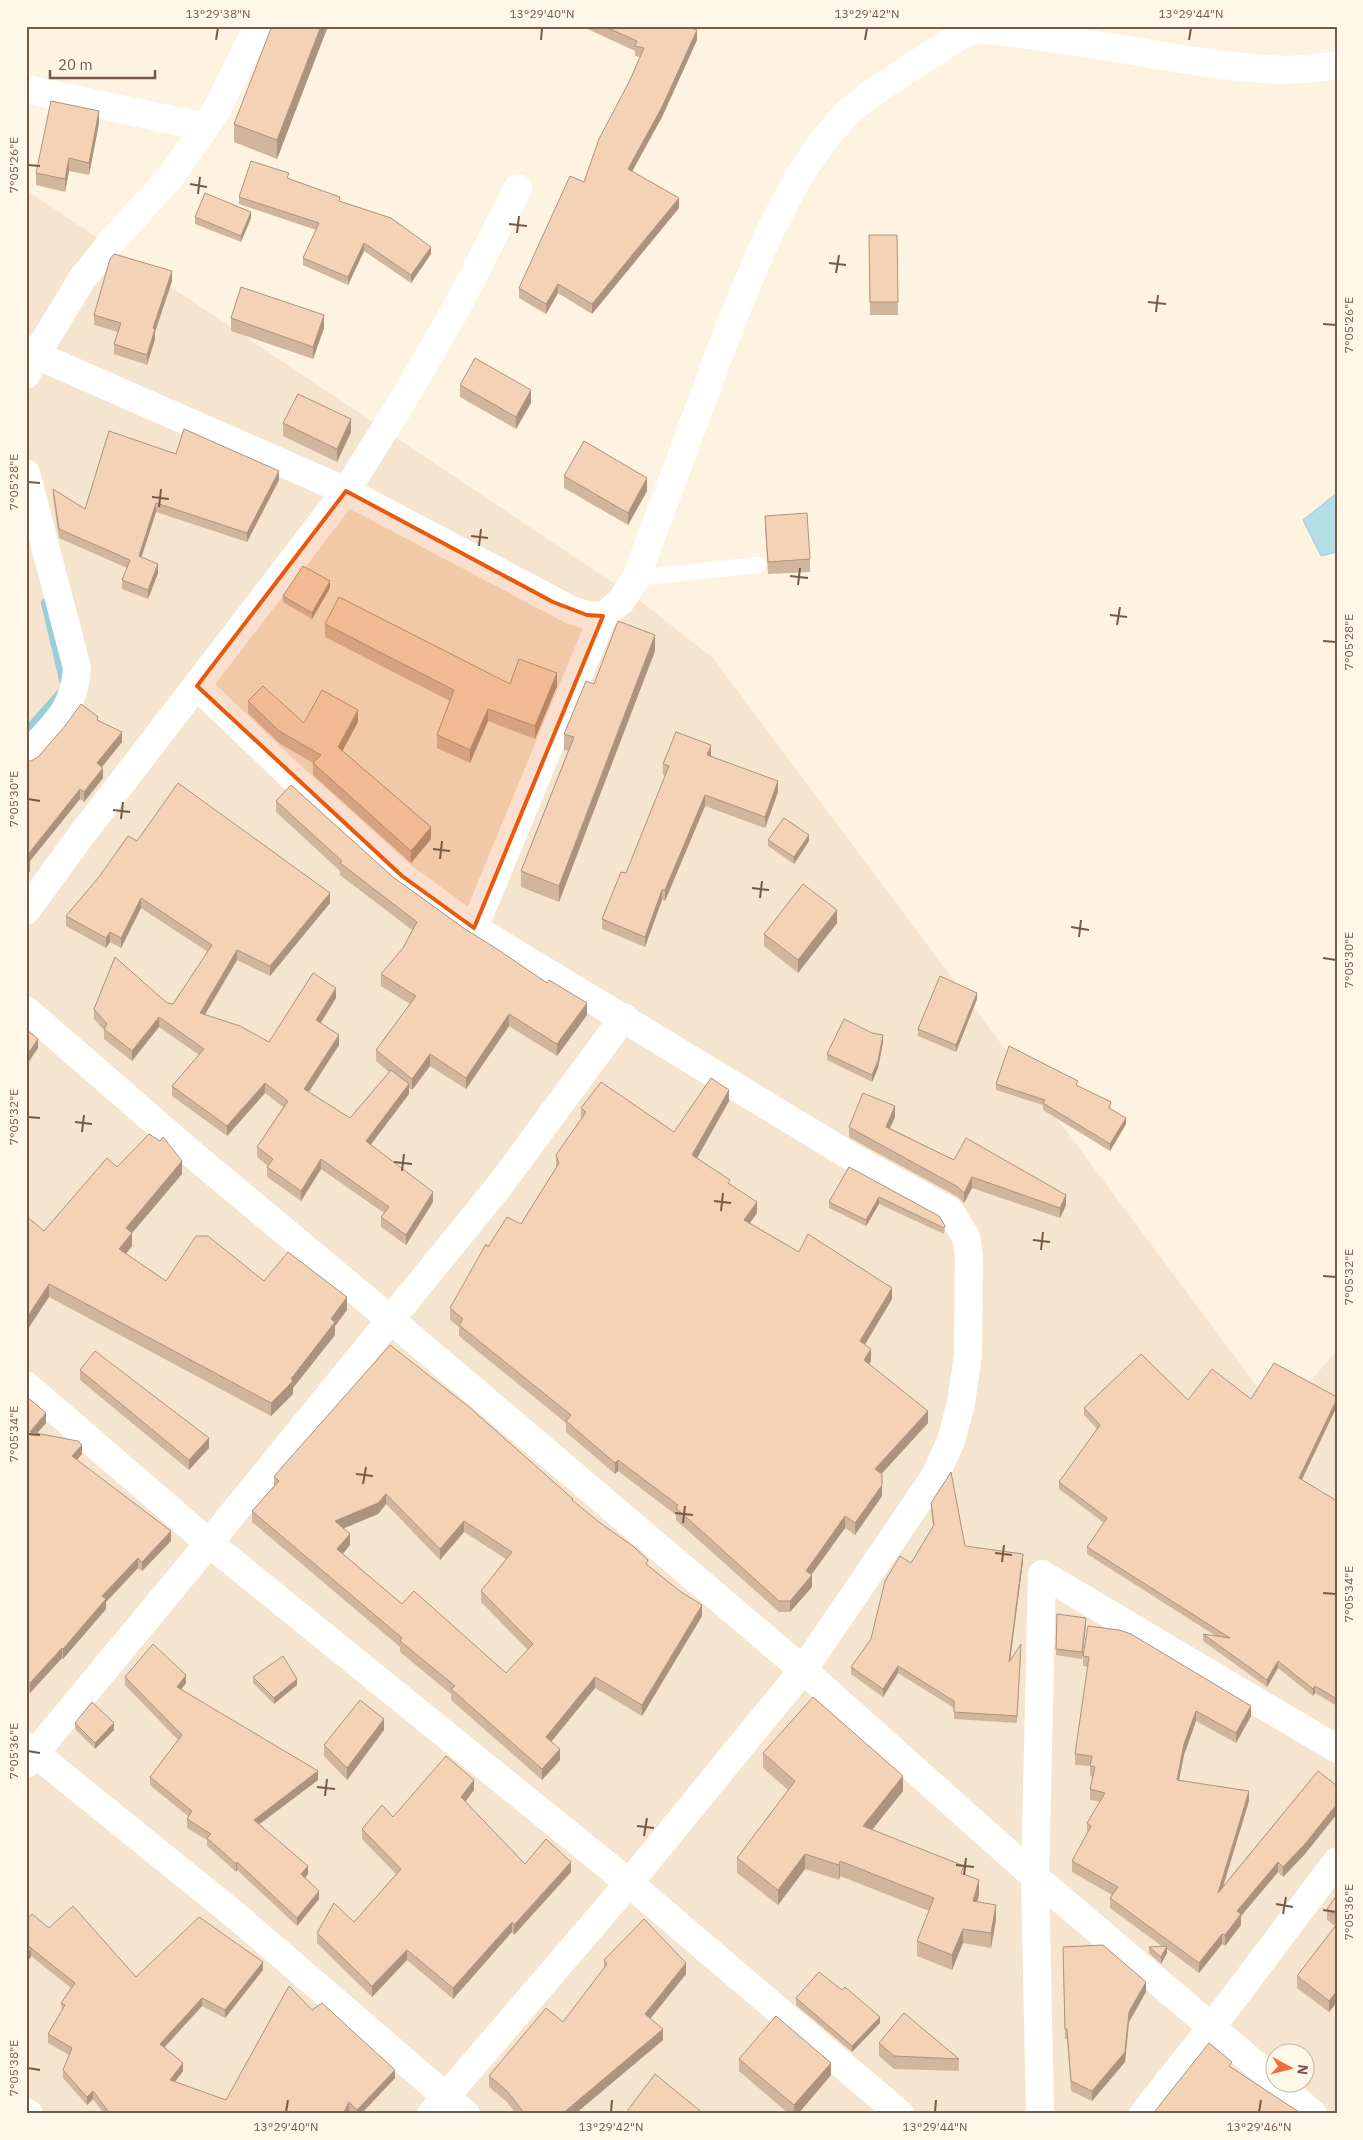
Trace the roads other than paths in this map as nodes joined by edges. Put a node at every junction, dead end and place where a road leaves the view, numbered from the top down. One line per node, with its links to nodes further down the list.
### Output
1 (258, 26): 5 (street)
2 (973, 28): 3 (street); 11 (street)
3 (1337, 65)
4 (26, 89): 5 (street)
5 (205, 127): 7 (street)
6 (518, 188): 9 (street)
7 (29, 360): 9 (street)
8 (26, 473): 14 (street)
9 (346, 491): 12 (street); 13 (street)
10 (758, 565): 11 (lane)
11 (636, 578): 12 (street)
12 (603, 616): 16 (street)
13 (197, 686): 15 (street); 16 (street)
14 (26, 756)
15 (26, 911)
16 (474, 928): 18 (street)
17 (26, 1010): 19 (street)
18 (624, 1017): 19 (street); 22 (street)
19 (392, 1320): 21 (street); 22 (street)
20 (26, 1385): 21 (street)
21 (209, 1543): 24 (street); 27 (street)
22 (803, 1670): 26 (street); 27 (street)
23 (1337, 1749): 26 (street)
24 (29, 1754): 31 (street)
25 (1337, 1861): 28 (street)
26 (1035, 1877): 28 (street); 33 (street)
27 (629, 1883): 31 (street); 32 (street)
28 (1211, 2028): 29 (street); 34 (street)
29 (1266, 2074)
30 (1288, 2092): 35 (street)
31 (448, 2108)
32 (900, 2114)
33 (1040, 2114)
34 (1144, 2114)
35 (1313, 2114)

